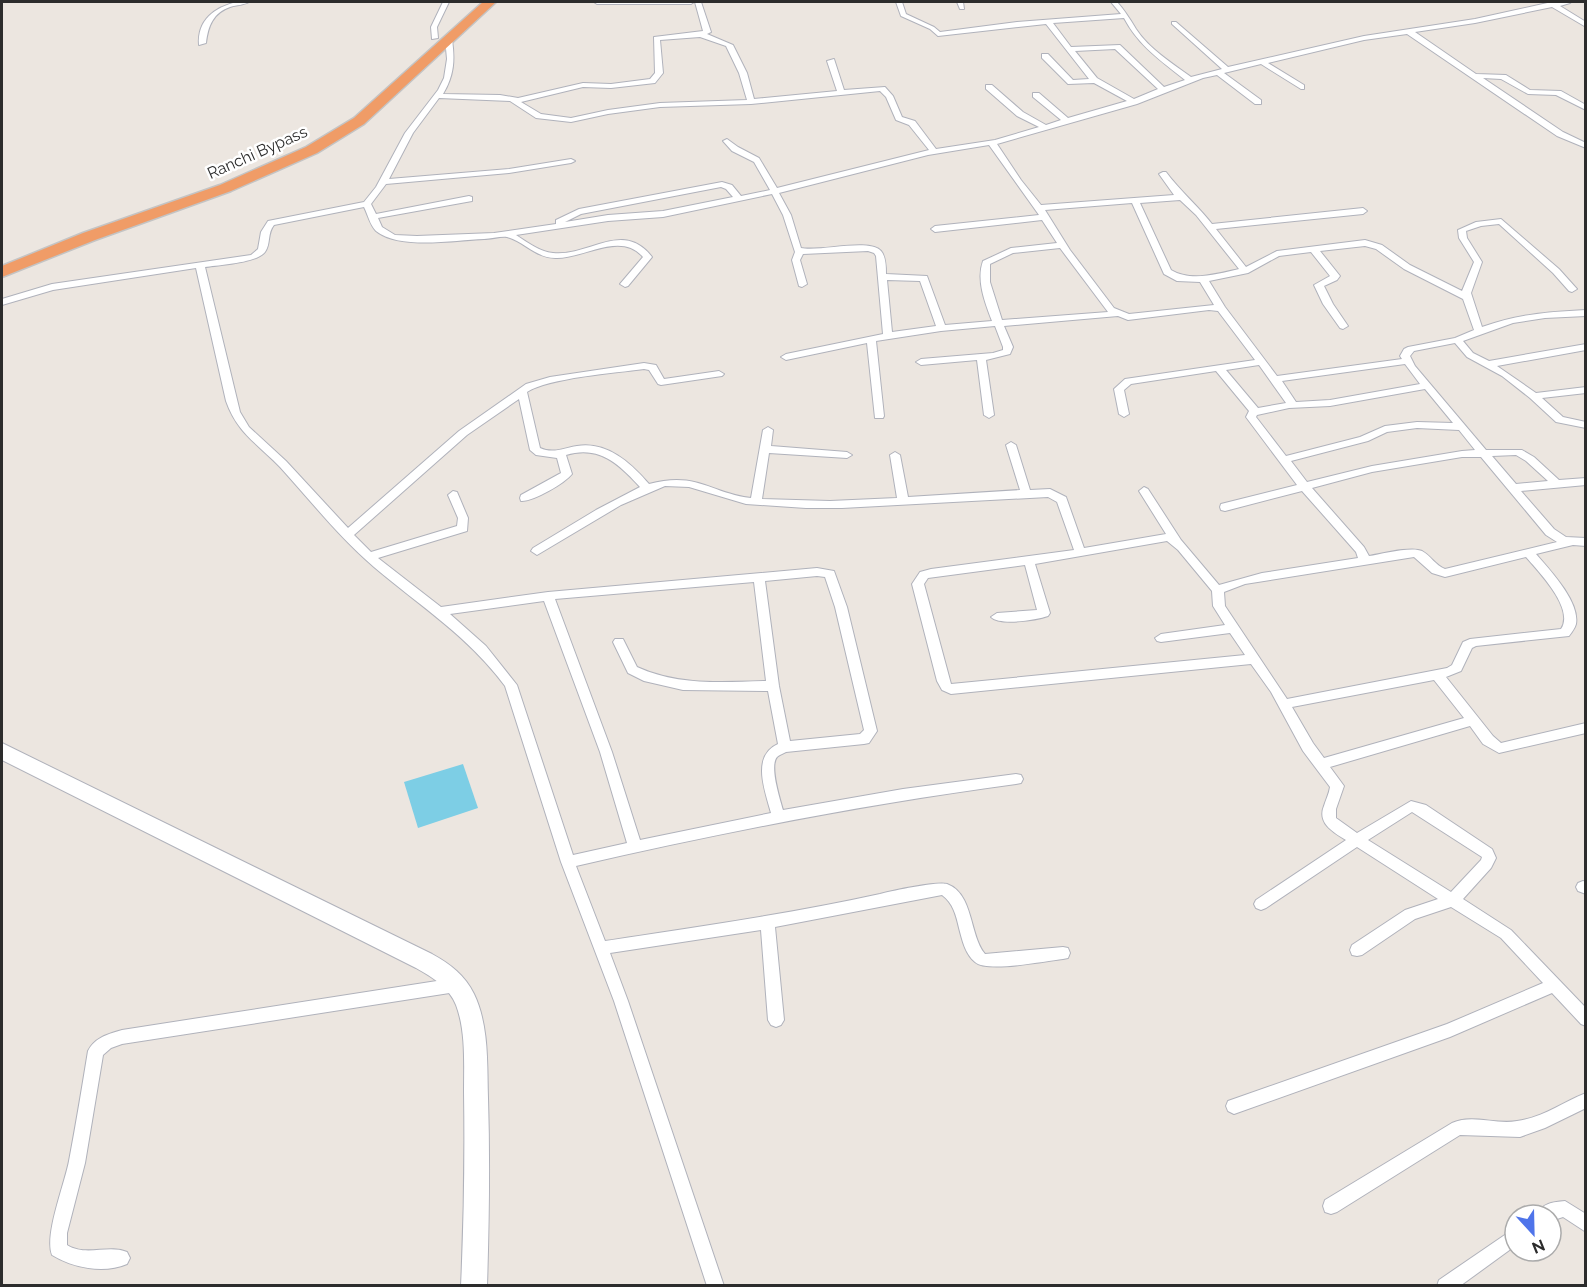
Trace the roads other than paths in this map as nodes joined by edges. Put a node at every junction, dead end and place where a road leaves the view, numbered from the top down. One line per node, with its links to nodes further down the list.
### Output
1 (246, 2): 18 (street)
2 (447, 2): 17 (street)
3 (474, 2): 17 (highway, Ranchi Bypass)
4 (490, 2): 17 (highway, Ranchi Bypass)
5 (597, 2): 6 (street)
6 (689, 2)
7 (698, 2): 16 (street)
8 (899, 2): 12 (street)
9 (1114, 2): 11 (street)
10 (1559, 2): 14 (street); 15 (street)
11 (1126, 16): 12 (street); 25 (street)
12 (1048, 22): 19 (street)
13 (1174, 23): 23 (street)
14 (1586, 25)
15 (1408, 31): 22 (street); 24 (street)
16 (702, 35): 33 (street); 34 (street)
17 (441, 39): 32 (street); 64 (highway, Ranchi Bypass); 67 (highway, Ranchi Bypass)
18 (202, 43)
19 (1071, 49): 26 (street); 29 (street)
20 (1045, 56): 26 (street)
21 (831, 61): 30 (street)
22 (1262, 62): 23 (street); 28 (street)
23 (1223, 71): 25 (street); 36 (street)
24 (1476, 76): 37 (street); 42 (street)
25 (1190, 80): 29 (street)
26 (1096, 81): 35 (street)
27 (989, 87): 39 (street)
28 (1301, 87)
29 (1163, 90): 35 (street)
30 (841, 92): 34 (street); 43 (street)
31 (1036, 94): 38 (street)
32 (437, 96): 33 (street); 46 (street)
33 (512, 99): 34 (street)
34 (751, 102)
35 (1134, 102): 38 (street)
36 (1258, 102)
37 (1586, 108)
38 (1067, 121): 39 (street)
39 (1045, 128): 41 (street)
40 (727, 141): 47 (street)
41 (994, 142): 43 (street); 53 (street)
42 (1586, 146)
43 (934, 152): 47 (street)
44 (572, 161): 46 (street)
45 (1163, 174): 48 (street)
46 (382, 182): 52 (street)
47 (776, 191): 49 (street); 63 (street)
48 (1182, 197): 51 (street); 58 (street)
49 (738, 198): 57 (street); 57 (street)
50 (469, 199): 55 (street)
51 (1135, 201): 53 (street); 69 (street)
52 (367, 204): 55 (street); 65 (street)
53 (1039, 207): 56 (street)
54 (1363, 211): 58 (street)
55 (372, 216): 60 (street)
56 (1046, 217): 59 (street); 61 (street)
57 (552, 226): 60 (street)
58 (1210, 227): 66 (street)
59 (935, 228)
60 (507, 234): 70 (street)
61 (1062, 245): 77 (street); 78 (street)
62 (1313, 249): 66 (street); 73 (street); 79 (street)
63 (799, 252): 68 (street); 71 (street)
64 (2, 262)
65 (200, 265): 74 (street); 128 (street)
66 (1245, 271): 69 (street)
67 (2, 272)
68 (883, 277): 80 (street); 82 (street)
69 (1203, 279): 75 (street)
70 (625, 284)
71 (802, 284)
72 (1572, 289): 73 (street)
73 (1467, 297): 81 (street)
74 (2, 302)
75 (1221, 308): 77 (street); 90 (street)
76 (1586, 313): 81 (street)
77 (1116, 314): 78 (street)
78 (999, 324): 80 (street); 87 (street)
79 (1343, 326)
80 (941, 328): 82 (street)
81 (1479, 332): 84 (street)
82 (888, 336): 83 (street)
83 (871, 339): 86 (street); 105 (street)
84 (1457, 340): 88 (street); 91 (street)
85 (1586, 347): 91 (street)
86 (786, 357)
87 (981, 357): 89 (street); 104 (street)
88 (1406, 361): 94 (street); 95 (street)
89 (921, 362)
90 (1262, 362): 92 (street); 94 (street)
91 (1489, 364): 99 (street)
92 (1218, 367): 102 (street); 103 (street)
93 (719, 374): 97 (street)
94 (1275, 379): 101 (street)
95 (1427, 386): 101 (street); 107 (street)
96 (1586, 390): 98 (street)
97 (522, 391): 111 (street); 128 (street)
98 (1571, 391): 99 (street); 100 (street)
99 (1534, 396): 106 (street)
100 (1586, 396)
101 (1289, 405): 102 (street)
102 (1256, 412): 115 (street)
103 (1124, 414)
104 (989, 415)
105 (879, 416)
106 (1586, 425)
107 (1461, 427): 112 (street); 115 (street)
108 (768, 430): 110 (street)
109 (1011, 445): 122 (street)
110 (765, 449): 113 (street); 126 (street)
111 (558, 454): 120 (street); 124 (street)
112 (1483, 454): 117 (street); 118 (street); 119 (street)
113 (847, 455)
114 (896, 455): 125 (street)
115 (1283, 460): 118 (street)
116 (1586, 481): 117 (street)
117 (1556, 483): 119 (street)
118 (1303, 485): 127 (street); 137 (street)
119 (1513, 488): 130 (street)
120 (648, 489): 126 (street); 132 (street)
121 (1144, 491): 129 (street)
122 (1026, 494): 125 (street); 133 (street)
123 (453, 495): 135 (street)
124 (525, 498)
125 (903, 501): 126 (street)
126 (756, 502)
127 (1225, 507)
128 (347, 535): 135 (street)
129 (1176, 541): 133 (street); 139 (street)
130 (1572, 542): 131 (street); 134 (street)
131 (1586, 542)
132 (537, 551)
133 (1080, 552): 136 (street)
134 (1529, 553): 137 (street); 147 (street)
135 (370, 556): 141 (street)
136 (1029, 561): 142 (street); 146 (street)
137 (1362, 561): 139 (street)
138 (759, 577): 140 (street); 148 (street); 152 (street)
139 (1218, 590): 143 (street)
140 (548, 596): 141 (street); 158 (street)
141 (438, 612): 159 (street)
142 (998, 617)
143 (1233, 628): 144 (street); 146 (street)
144 (1161, 638)
145 (619, 642): 148 (street)
146 (1254, 659): 149 (street)
147 (1437, 675): 149 (street); 150 (street)
148 (773, 686): 152 (street)
149 (1285, 704): 154 (street)
150 (1472, 721): 151 (street); 154 (street)
151 (1586, 728)
152 (785, 747): 156 (street)
153 (2, 751): 166 (street)
154 (1322, 764): 157 (street)
155 (1016, 779): 156 (street)
156 (778, 818): 158 (street)
157 (1356, 840): 160 (street); 160 (street); 161 (street)
158 (635, 846): 159 (street)
159 (568, 862): 163 (street)
160 (1453, 900): 164 (street); 167 (street)
161 (1262, 904)
162 (767, 922): 163 (street); 165 (street); 169 (street)
163 (603, 948): 178 (street)
164 (1357, 950)
165 (1063, 953)
166 (456, 985): 176 (street); 177 (street)
167 (1555, 985): 168 (street); 171 (street)
168 (1586, 1019)
169 (776, 1020)
170 (1586, 1100): 172 (street)
171 (1234, 1106)
172 (1331, 1206)
173 (1563, 1209): 174 (street)
174 (1586, 1224)
175 (1503, 1245): 179 (street)
176 (121, 1258)
177 (474, 1286)
178 (716, 1286)
179 (1445, 1286)

